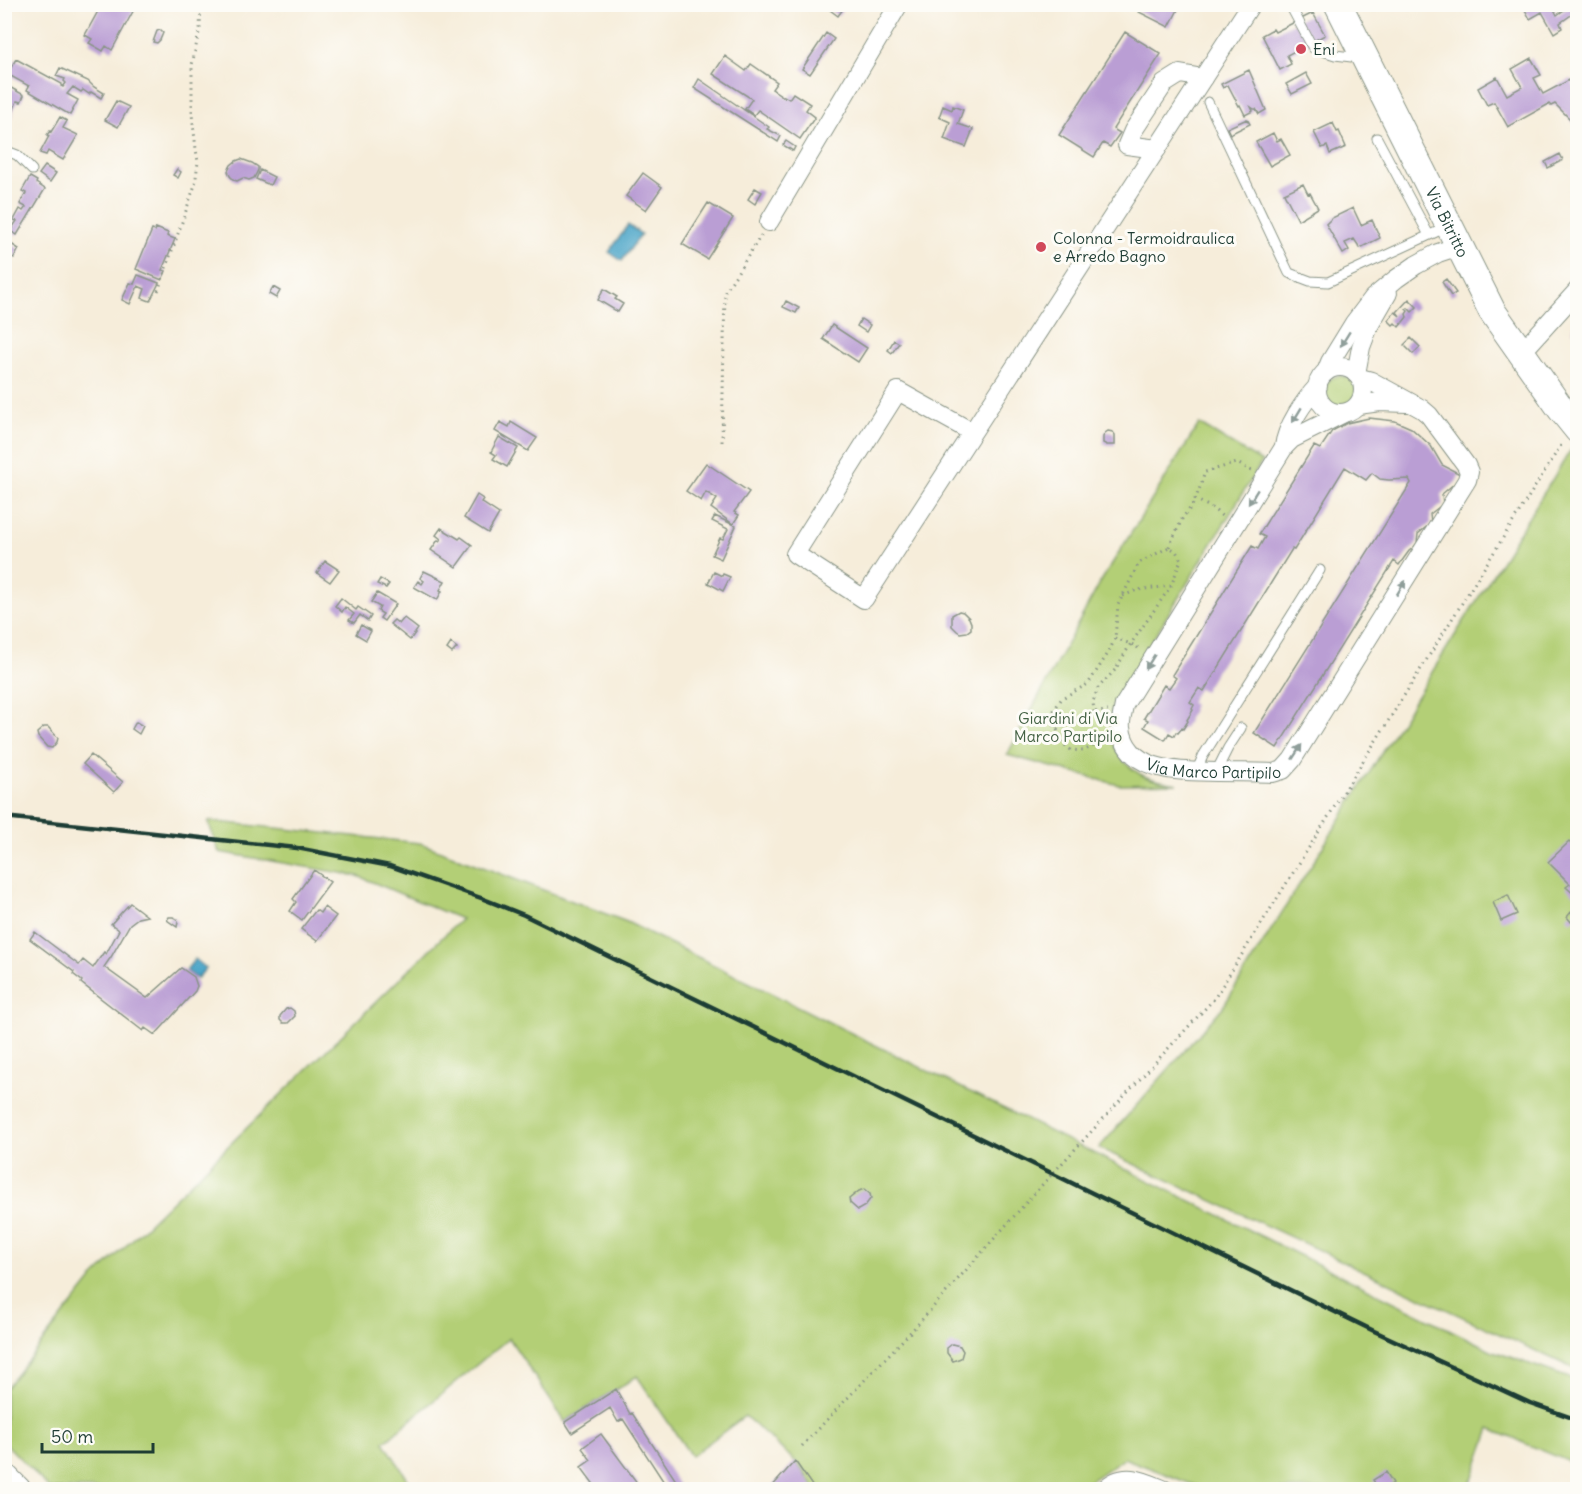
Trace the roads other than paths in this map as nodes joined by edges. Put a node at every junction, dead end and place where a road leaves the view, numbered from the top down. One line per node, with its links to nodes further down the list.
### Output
1 (900, 4): 12 (street)
2 (1251, 4): 6 (street)
3 (1292, 4): 5 (lane)
4 (1338, 4): 5 (main road, Via Bitritto)
5 (1365, 58): 13 (main road, Via Bitritto)
6 (1203, 78): 9 (street); 9 (street)
7 (1208, 102): 13 (lane)
8 (1377, 138): 13 (lane)
9 (1157, 149): 23 (street)
10 (4, 150): 11 (lane)
11 (32, 170)
12 (769, 222)
13 (1445, 236): 14 (street, Via Marco Partipilo); 16 (main road, Via Bitritto)
14 (1396, 279): 17 (street); 18 (street, Via Marco Partipilo, one-way to 18)
15 (1578, 291): 16 (street)
16 (1522, 352): 22 (main road, Via Bitritto)
17 (1358, 376): 18 (street); 19 (street, Via Marco Partipilo); 20 (street)
18 (1322, 379): 21 (street); 24 (street, Via Marco Partipilo, one-way to 24)
19 (1412, 403): 20 (street); 28 (street, Via Marco Partipilo, one-way to 19)
20 (1358, 405): 21 (street)
21 (1342, 414): 24 (street, Via Marco Partipilo)
22 (1576, 428)
23 (972, 432): 23 (street)
24 (1284, 447): 27 (street, Via Marco Partipilo, one-way to 27)
25 (1320, 570): 27 (lane)
26 (1241, 728): 28 (lane)
27 (1196, 772): 28 (street, Via Marco Partipilo)
28 (1216, 772)
29 (4, 1476): 30 (street)
30 (18, 1490)
31 (1104, 1490): 32 (street)
32 (1165, 1490)

